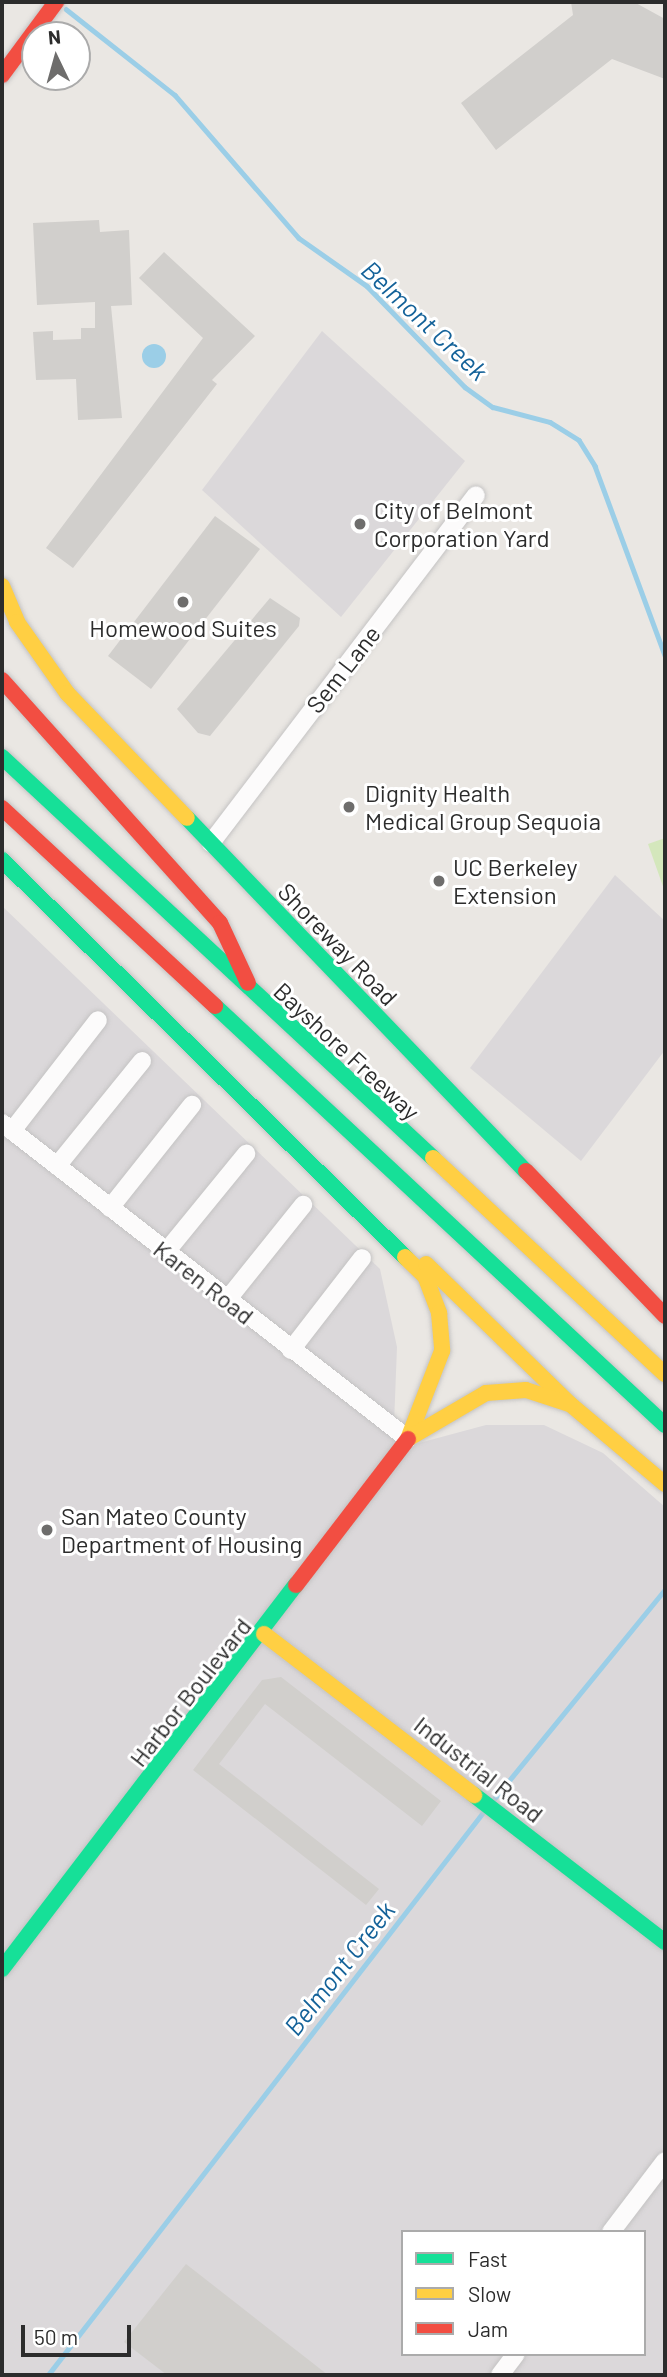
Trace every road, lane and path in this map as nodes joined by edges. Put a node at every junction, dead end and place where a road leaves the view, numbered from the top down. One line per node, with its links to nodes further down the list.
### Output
1 (56, 2): 2 (main road)
2 (2, 75)
3 (476, 495): 8 (street, Sem Lane)
4 (2, 586): 8 (main road, Shoreway Road)
5 (2, 680): 10 (main road)
6 (2, 757): 10 (main road, Bayshore Freeway)
7 (2, 808): 27 (main road)
8 (211, 843): 23 (main road, Shoreway Road)
9 (3, 861): 16 (main road)
10 (254, 997): 25 (main road, Bayshore Freeway)
11 (98, 1020): 14 (street)
12 (142, 1061): 17 (street)
13 (192, 1105): 19 (street)
14 (7, 1127): 17 (street, Karen Road)
15 (246, 1154): 20 (street)
16 (302, 1159): 26 (main road); 28 (main road)
17 (57, 1166): 19 (street, Karen Road)
18 (303, 1205): 22 (street)
19 (110, 1208): 20 (street, Karen Road)
20 (166, 1252): 22 (street, Karen Road)
21 (362, 1258): 24 (street)
22 (227, 1300): 24 (street, Karen Road)
23 (665, 1316)
24 (291, 1350): 28 (street, Karen Road)
25 (665, 1374)
26 (569, 1404): 28 (main road); 29 (main road)
27 (665, 1425)
28 (408, 1439): 30 (main road, Harbor Boulevard)
29 (665, 1484)
30 (264, 1634): 31 (main road, Industrial Road); 32 (main road, Harbor Boulevard)
31 (665, 1942)
32 (2, 1969)
33 (665, 2161): 34 (street)
34 (613, 2230)
35 (514, 2356): 36 (street)
36 (500, 2375)

